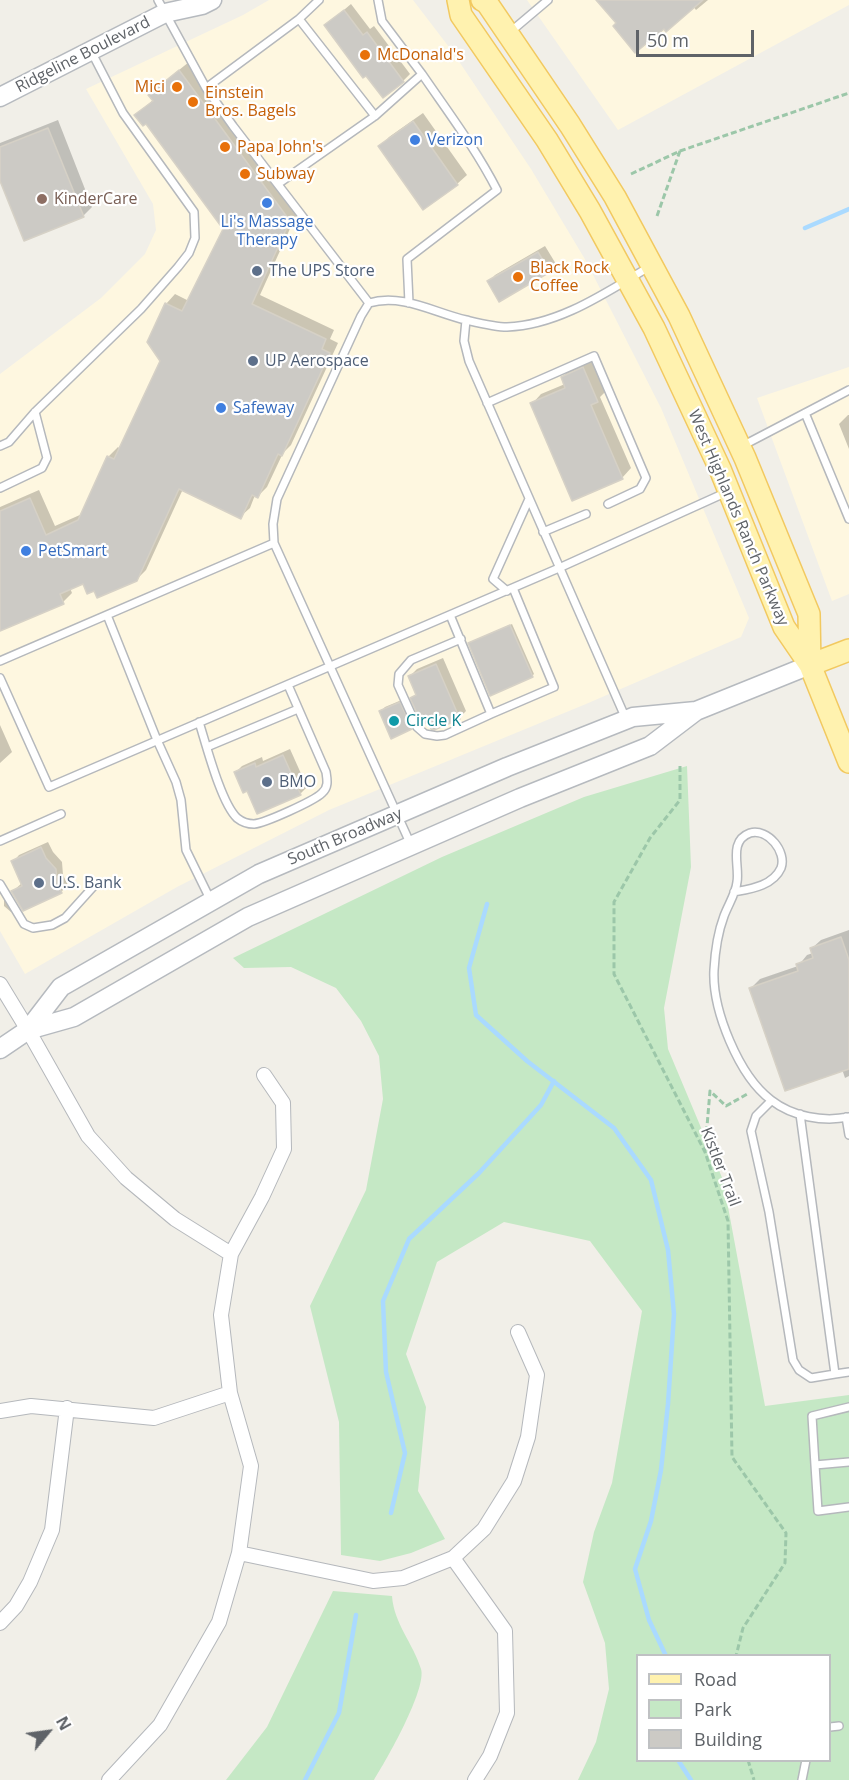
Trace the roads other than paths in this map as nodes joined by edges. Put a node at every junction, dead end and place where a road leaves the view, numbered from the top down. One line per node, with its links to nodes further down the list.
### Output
1 (212, 0): 7 (main road, Ridgeline Boulevard)
2 (319, 0): 8 (lane)
3 (378, 0): 11 (lane)
4 (458, 0): 17 (main road, West Highlands Ranch Parkway)
5 (482, 0): 9 (main road, West Highlands Ranch Parkway)
6 (549, 0): 9 (lane)
7 (166, 4): 10 (main road, Ridgeline Boulevard); 12 (lane)
8 (299, 19): 12 (lane); 14 (lane)
9 (508, 34): 16 (main road, West Highlands Ranch Parkway)
10 (91, 51): 13 (main road, Ridgeline Boulevard); 23 (lane)
11 (422, 74): 14 (lane); 19 (lane)
12 (206, 88): 15 (lane)
13 (0, 97)
14 (375, 116): 15 (lane)
15 (278, 184): 18 (lane)
16 (652, 266): 17 (lane); 26 (main road, West Highlands Ranch Parkway)
17 (628, 280): 20 (lane); 28 (main road, West Highlands Ranch Parkway)
18 (369, 303): 19 (lane); 34 (lane)
19 (408, 303): 20 (lane)
20 (466, 320): 22 (lane)
21 (849, 390): 24 (lane)
22 (487, 403): 29 (lane); 30 (lane)
23 (34, 412): 25 (lane); 27 (lane)
24 (805, 413): 26 (lane); 32 (lane)
25 (0, 446)
26 (740, 447): 42 (main road, West Highlands Ranch Parkway)
27 (0, 488)
28 (729, 491): 35 (lane); 42 (main road, West Highlands Ranch Parkway)
29 (529, 499): 33 (lane); 36 (lane)
30 (608, 504)
31 (586, 514): 33 (lane)
32 (849, 519)
33 (543, 532): 35 (lane)
34 (274, 543): 37 (lane); 43 (lane)
35 (559, 568): 36 (lane); 49 (lane)
36 (510, 590): 38 (lane); 48 (lane)
37 (107, 615): 41 (lane); 51 (lane)
38 (450, 615): 39 (lane); 43 (lane)
39 (460, 639): 48 (lane); 48 (lane)
40 (849, 650): 42 (main road, South Broadway)
41 (0, 661)
42 (810, 665): 47 (main road, South Broadway); 53 (main road)
43 (330, 667): 45 (lane); 55 (lane)
44 (0, 678): 51 (lane)
45 (288, 685): 46 (lane); 50 (lane)
46 (298, 709): 52 (lane); 52 (lane)
47 (696, 711): 49 (main road, South Broadway); 57 (main road, South Broadway)
48 (491, 714)
49 (626, 720): 55 (main road, South Broadway)
50 (199, 722): 51 (lane); 52 (lane)
51 (157, 740): 61 (lane)
52 (207, 747)
53 (849, 762)
54 (61, 814): 56 (lane)
55 (397, 814): 57 (lane); 61 (main road, South Broadway)
56 (0, 841)
57 (411, 845): 63 (main road, South Broadway)
58 (0, 884): 59 (lane)
59 (93, 886)
60 (734, 892): 60 (lane); 66 (lane)
61 (211, 901): 63 (main road, South Broadway)
62 (0, 984): 63 (street)
63 (28, 1030): 64 (main road, South Broadway); 70 (street)
64 (0, 1048)
65 (264, 1075): 70 (street)
66 (771, 1101): 67 (lane); 73 (lane)
67 (800, 1114): 68 (lane); 73 (lane)
68 (847, 1117): 69 (lane)
69 (849, 1135)
70 (231, 1254): 74 (street)
71 (518, 1332): 82 (street)
72 (849, 1372): 73 (lane)
73 (835, 1374)
74 (230, 1393): 76 (street); 81 (street)
75 (849, 1407): 79 (lane)
76 (66, 1408): 77 (street); 83 (street)
77 (0, 1411)
78 (849, 1462): 79 (lane)
79 (815, 1465): 80 (lane)
80 (849, 1507)
81 (239, 1553): 82 (street); 87 (street)
82 (453, 1558): 88 (street)
83 (0, 1623)
84 (839, 1726): 85 (lane)
85 (831, 1727)
86 (806, 1762): 89 (lane)
87 (109, 1780)
88 (475, 1780)
89 (802, 1780)

